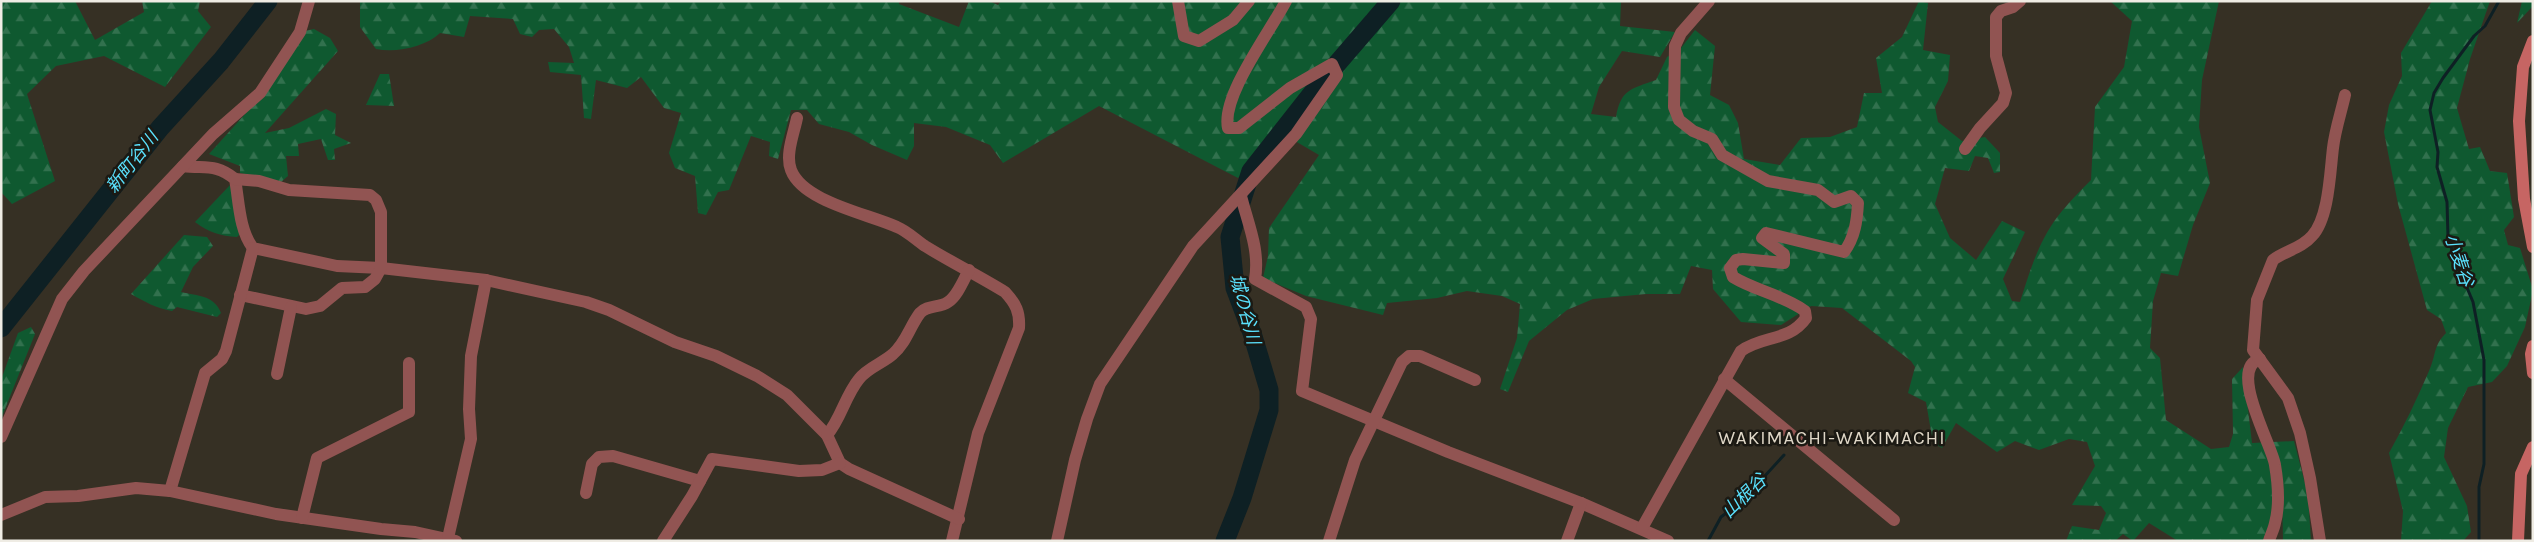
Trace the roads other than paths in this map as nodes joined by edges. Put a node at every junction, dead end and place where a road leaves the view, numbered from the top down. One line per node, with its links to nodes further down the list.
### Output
1 (309, 1): 11 (street)
2 (1178, 1): 3 (street)
3 (1249, 1)
4 (1286, 1): 13 (street)
5 (1709, 1): 26 (street)
6 (2020, 1): 10 (street)
7 (2533, 40): 14 (street)
8 (2345, 96): 22 (street)
9 (796, 118): 17 (street)
10 (1965, 150)
11 (182, 166): 12 (street); 30 (street)
12 (235, 179): 15 (street); 16 (street)
13 (1241, 196): 28 (street); 45 (street)
14 (2533, 247)
15 (253, 248): 16 (street); 19 (street)
16 (381, 268): 18 (street); 20 (street)
17 (970, 270): 29 (street); 39 (street)
18 (486, 280): 29 (street); 42 (street)
19 (240, 295): 20 (street); 34 (street)
20 (291, 307): 25 (street)
21 (2533, 346): 24 (street)
22 (2260, 359): 49 (street); 50 (street)
23 (409, 363): 38 (street)
24 (2533, 372)
25 (277, 374)
26 (1724, 379): 40 (street); 41 (street)
27 (1475, 380): 28 (street)
28 (1374, 421): 36 (street); 46 (street)
29 (827, 435): 32 (street)
30 (1, 437)
31 (2533, 447): 51 (street)
32 (840, 463): 33 (street); 39 (street)
33 (700, 481): 35 (street); 43 (street)
34 (170, 492): 37 (street); 38 (street)
35 (586, 492)
36 (1581, 502): 41 (street); 47 (street)
37 (1, 515)
38 (302, 518): 42 (street)
39 (959, 519): 44 (street)
40 (1894, 520)
41 (1642, 528): 48 (street)
42 (452, 539)
43 (663, 541)
44 (952, 541)
45 (1057, 541)
46 (1329, 541)
47 (1567, 541)
48 (1668, 541)
49 (2269, 541)
50 (2320, 541)
51 (2518, 541)

